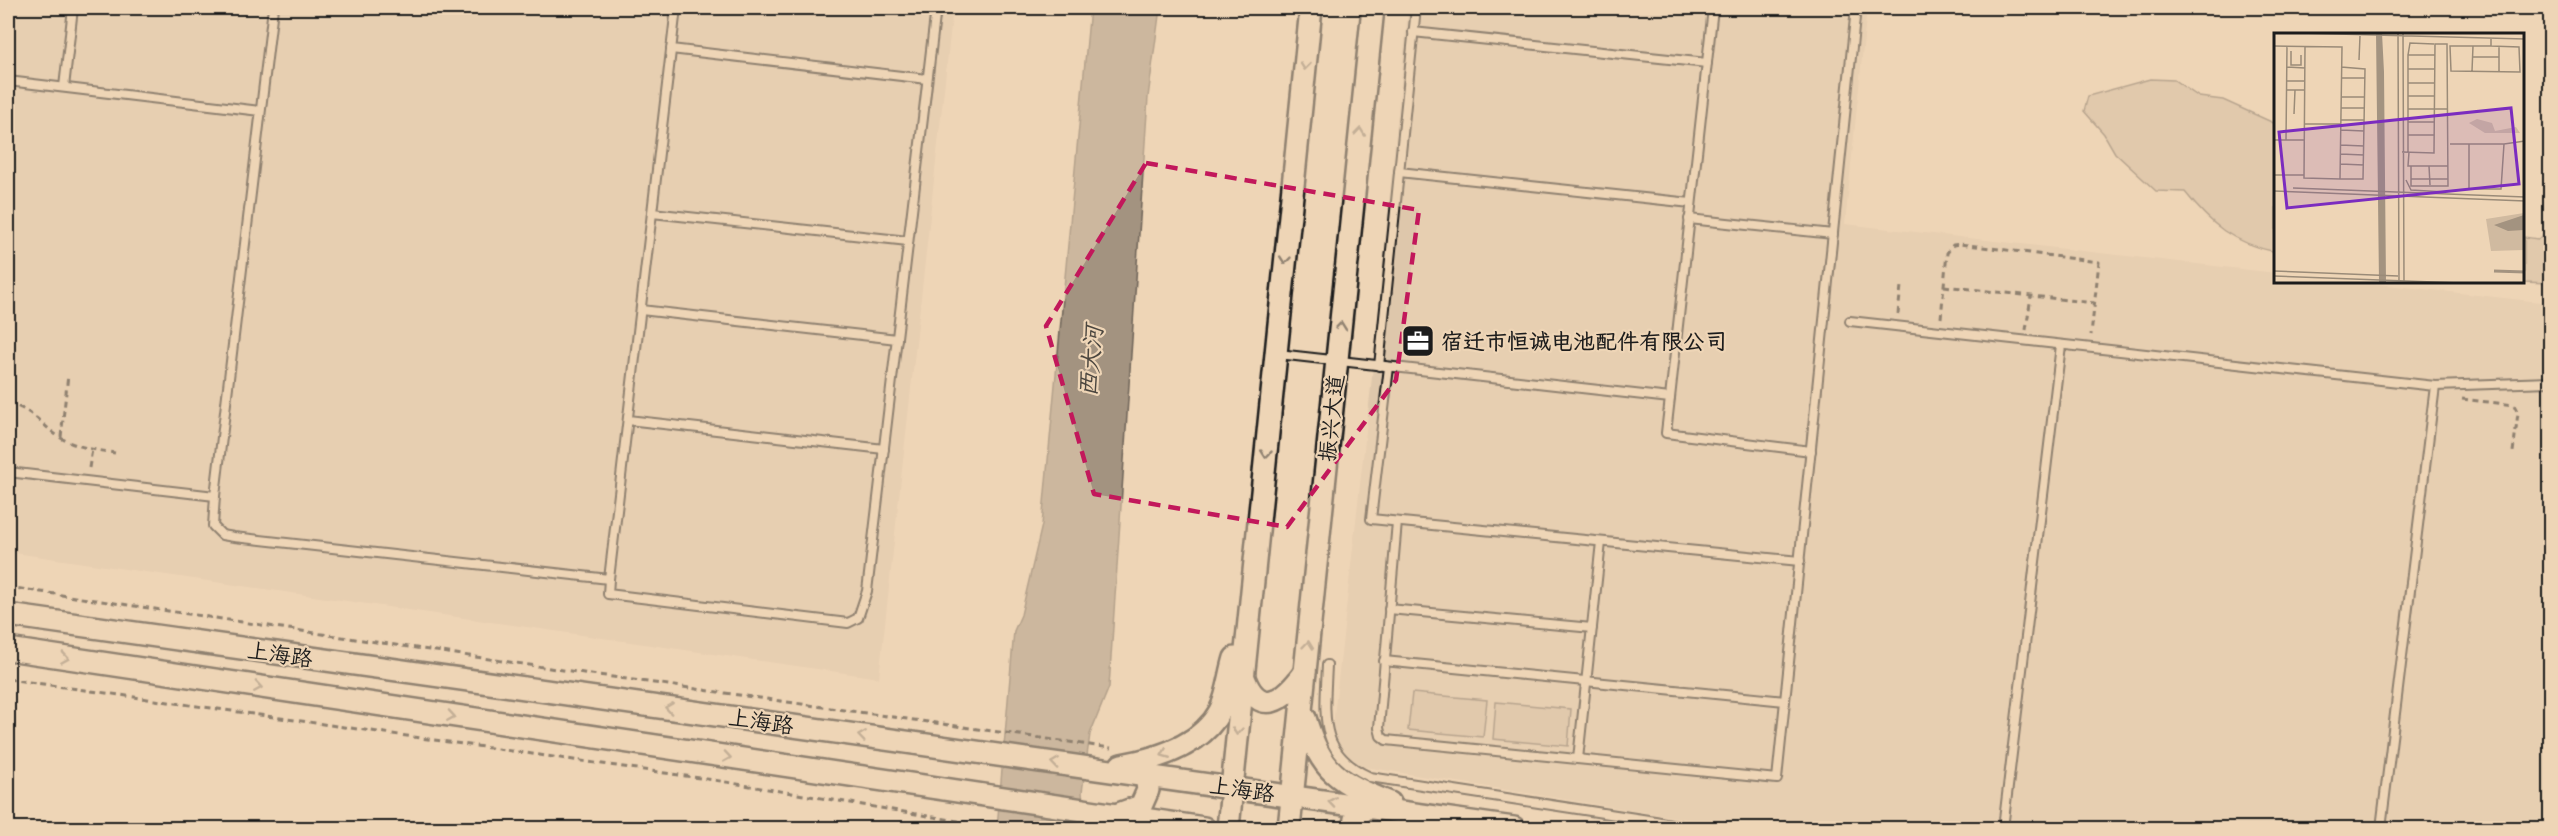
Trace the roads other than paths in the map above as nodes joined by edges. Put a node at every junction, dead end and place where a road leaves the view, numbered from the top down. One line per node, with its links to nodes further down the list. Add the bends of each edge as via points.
1 (73, 8): 15 (lane)
2 (273, 8): 16 (lane)
3 (676, 8): 11 (lane)
4 (936, 8): 13 (lane)
5 (1311, 8): 27 (main road, one-way to 27)
6 (1373, 8): 28 (main road, 振兴大道, one-way to 6)
7 (1416, 8): 10 (lane)
8 (1713, 8): 12 (lane)
9 (1856, 8): 21 (lane)
10 (1413, 32): 12 (lane); 17 (lane)
11 (671, 48): 13 (lane); 19 (lane)
12 (1707, 63): 18 (lane)
13 (927, 79): 22 (lane)
14 (8, 81): 15 (lane)
15 (64, 87): 16 (lane)
16 (260, 111): 38 (lane)
17 (1399, 172): 18 (lane); 29 (lane)
18 (1692, 203): 20 (lane)
19 (652, 213): 22 (lane); 23 (lane)
20 (1689, 219): 21 (lane); 33 (lane)
21 (1833, 234): 36 (lane)
22 (908, 241): 25 (lane)
23 (641, 310): 25 (lane); 34 (lane)
24 (1850, 321): 26 (lane)
25 (897, 339): 35 (lane)
26 (2061, 345): 32 (lane); 70 (lane)
27 (1276, 354): 28 (lane); 43 (main road, one-way to 43)
28 (1337, 361): 29 (lane); 50 (main road, 振兴大道, one-way to 28)
29 (1379, 366): 30 (lane)
30 (1389, 367): 33 (lane); 39 (lane, via 1371,519)
31 (2550, 382): 32 (lane)
32 (2435, 386): 71 (lane)
33 (1670, 398): 36 (lane, via 1666,433)
34 (628, 420): 35 (lane); 42 (lane)
35 (884, 449): 42 (lane, via 867,591 858,618 848,623 608,594)
36 (1811, 451): 41 (lane)
37 (8, 472): 38 (lane)
38 (215, 496): 42 (lane, via 213,526 222,535)
39 (1397, 522): 40 (lane); 44 (lane)
40 (1600, 542): 41 (lane); 46 (lane)
41 (1800, 561): 53 (lane)
42 (609, 579)
43 (1250, 602): 51 (main road); 56 (main road, one-way to 56, via 1220,711 1206,729 1163,755)
44 (1389, 609): 46 (lane); 48 (lane)
45 (8, 615): 56 (main road, 上海路, one-way to 45)
46 (1592, 628): 52 (lane)
47 (8, 649): 61 (main road, 上海路, one-way to 61)
48 (1384, 661): 52 (lane); 55 (lane, via 1378,728 1386,740)
49 (1326, 665): 69 (lane, via 1329,737 1336,753 1365,774)
50 (1305, 670): 51 (main road, via 1291,691 1270,702 1249,692); 54 (main road, 振兴大道)
51 (1243, 675): 58 (main road, one-way to 58)
52 (1586, 682): 53 (lane); 55 (lane)
53 (1785, 701): 55 (lane, via 1777,779)
54 (1302, 708): 59 (main road, 振兴大道); 62 (main road, via 1313,745 1328,768 1352,788)
55 (1578, 759)
56 (1098, 769): 57 (main road, 上海路)
57 (1146, 775): 58 (main road, 上海路); 61 (main road, via 1148,790 1141,806)
58 (1232, 787): 59 (main road, 上海路); 65 (main road)
59 (1293, 796): 60 (main road, 上海路, one-way to 59); 66 (main road, 振兴大道)
60 (1365, 807): 62 (main road, 上海路); 67 (main road)
61 (1115, 815): 63 (main road); 64 (main road, 上海路)
62 (1421, 815): 68 (main road, 上海路)
63 (1145, 828)
64 (1204, 828)
65 (1228, 828)
66 (1289, 828)
67 (1353, 828)
68 (1514, 828)
69 (1692, 828)
70 (2005, 828)
71 (2380, 828)

